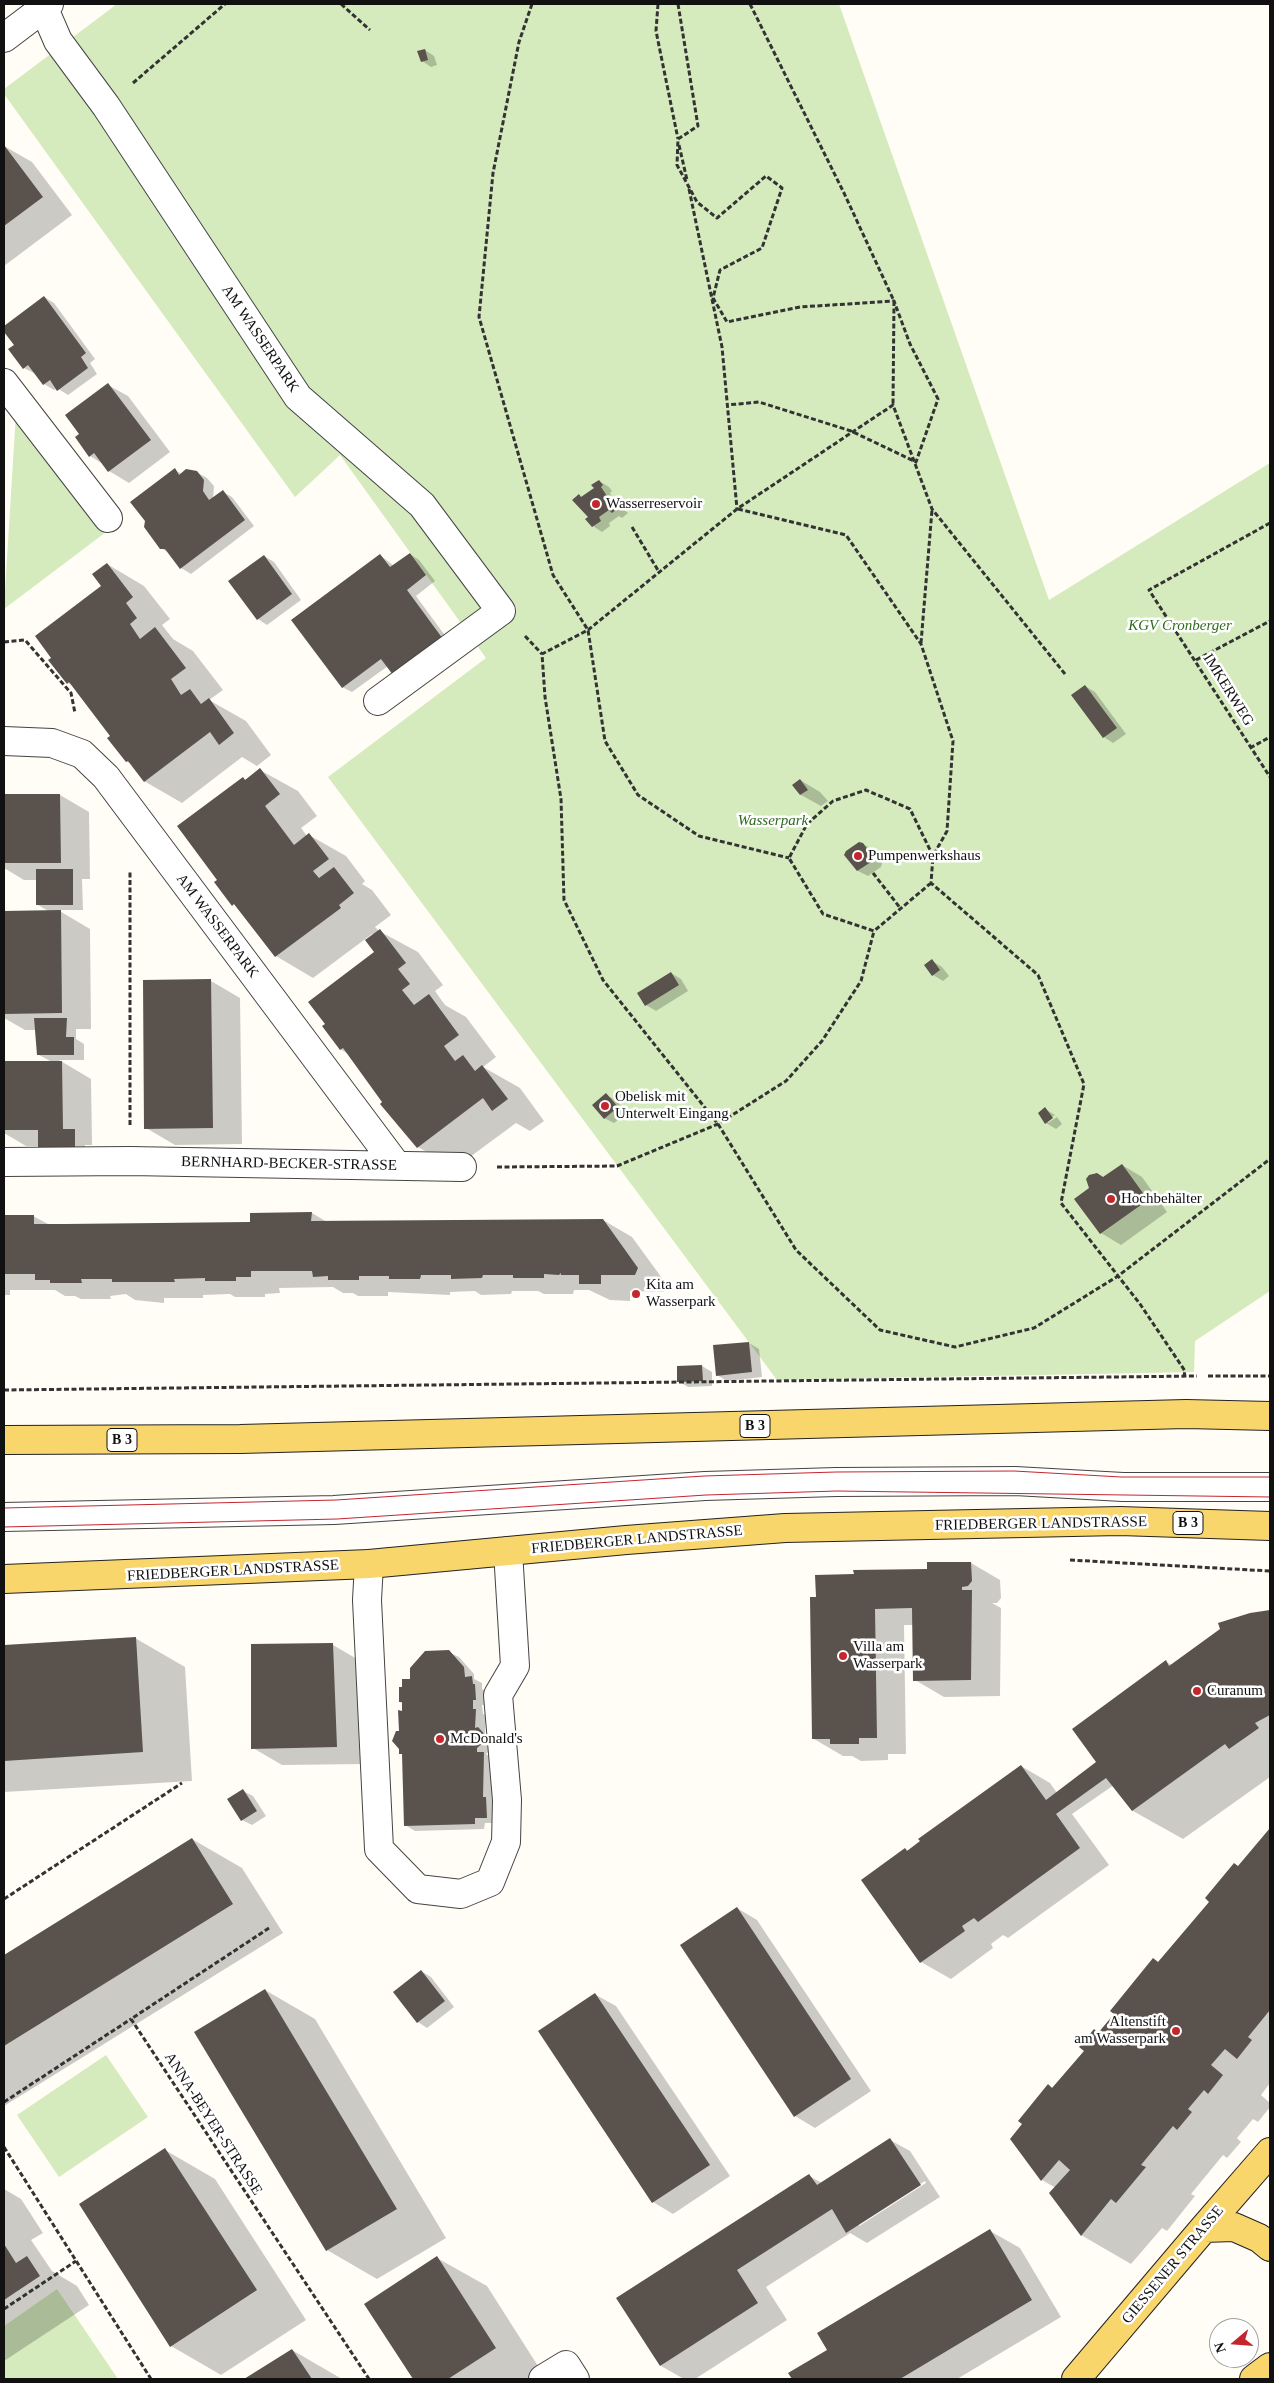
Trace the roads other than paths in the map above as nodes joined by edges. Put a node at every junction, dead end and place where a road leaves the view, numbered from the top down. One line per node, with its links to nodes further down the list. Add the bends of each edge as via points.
1 (45, 5): 2 (street); 5 (street, AM WASSERPARK, via 58,40 106,106 298,397 422,506 501,611)
2 (4, 38)
3 (4, 382): 4 (street)
4 (108, 518)
5 (378, 701)
6 (4, 741): 8 (street, AM WASSERPARK, via 52,743 82,754 106,777)
7 (4, 1162): 8 (street, BERNHARD-BECKER-STRASSE)
8 (397, 1166): 9 (street, BERNHARD-BECKER-STRASSE)
9 (462, 1166)
10 (1270, 1416): 11 (main road, B 3, via 1186,1414 240,1439)
11 (4, 1440)
12 (1270, 1487): 13 (street, via 1123,1487 1015,1481 836,1482 705,1486 334,1510)
13 (4, 1517)
14 (1270, 1526): 15 (main road, FRIEDBERGER LANDSTRASSE / B 3, via 1120,1521 785,1528)
15 (508, 1551): 16 (main road, FRIEDBERGER LANDSTRASSE / B 3); 16 (street, via 515,1666 498,1695 507,1800 506,1842 490,1882 462,1894 418,1889 379,1849 367,1600)
16 (369, 1564): 17 (main road, FRIEDBERGER LANDSTRASSE / B 3)
17 (4, 1579)
18 (1270, 2152): 19 (main road, GIESSENER STRASSE)
19 (1204, 2228): 20 (main road, via 1234,2227 1259,2238); 24 (main road, GIESSENER STRASSE)
20 (1270, 2247)
21 (1270, 2367): 25 (main road)
22 (543, 2379): 23 (street, via 566,2365)
23 (575, 2379)
24 (1076, 2379)
25 (1254, 2379)

